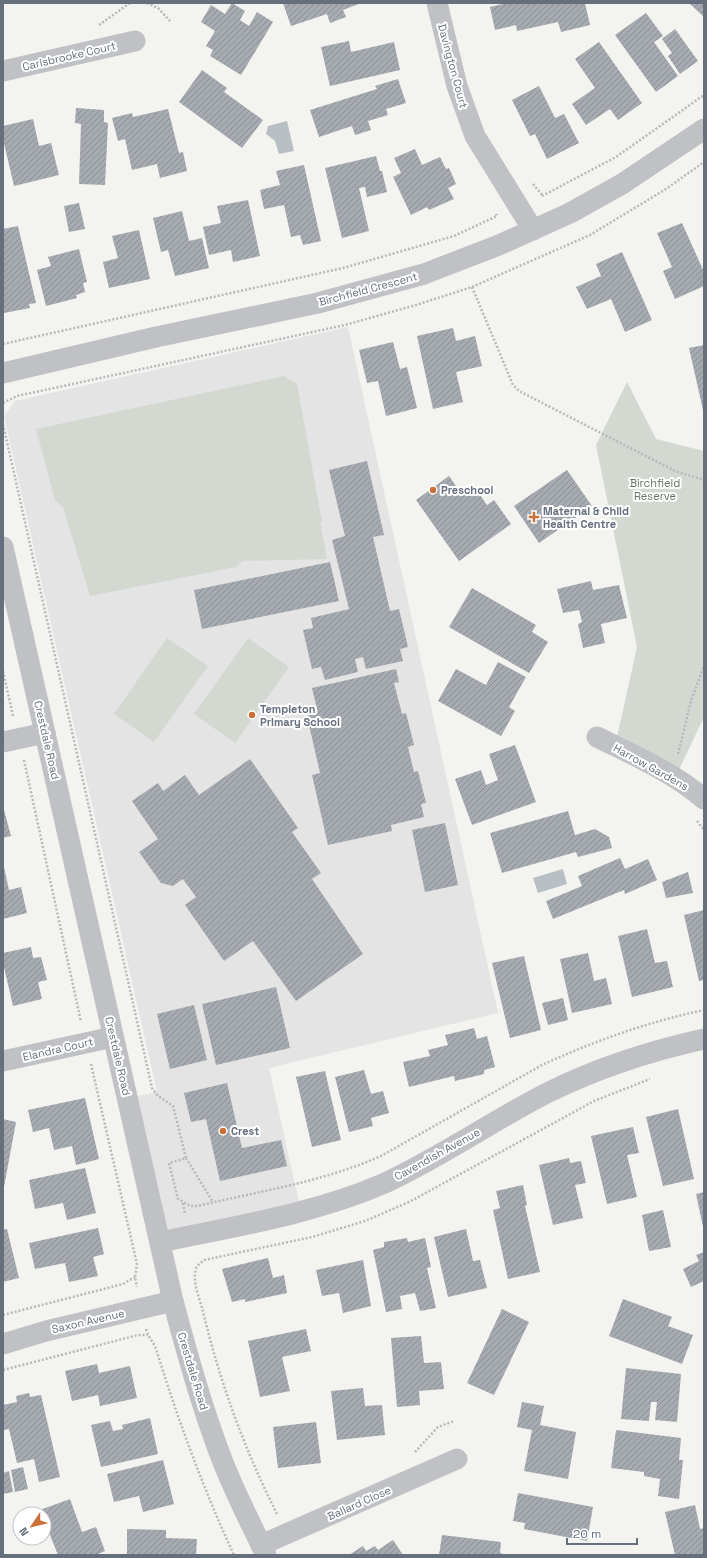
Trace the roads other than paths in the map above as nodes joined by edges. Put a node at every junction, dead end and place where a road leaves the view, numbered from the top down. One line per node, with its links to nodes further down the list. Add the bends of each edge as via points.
1 (437, 3): 5 (street, Davington Court, via 456,86 473,131)
2 (135, 41): 3 (street, Carisbrooke Court)
3 (3, 71)
4 (704, 129): 5 (street, Birchfield Crescent, via 602,196)
5 (533, 230): 6 (street, Birchfield Crescent, via 446,266 389,285)
6 (3, 373)
7 (3, 547): 8 (street, Crestdale Road)
8 (45, 733): 10 (street); 12 (street, Crestdale Road)
9 (597, 737): 11 (street, Harrow Gardens, via 676,778)
10 (3, 742)
11 (704, 799)
12 (113, 1037): 14 (street, Elandra Court); 15 (street, Crestdale Road)
13 (704, 1039): 15 (street, Cavendish Avenue, via 646,1054 547,1093 406,1172 357,1194 295,1213)
14 (3, 1061)
15 (160, 1242): 16 (street, Crestdale Road)
16 (173, 1301): 17 (street, Saxon Avenue, via 46,1331); 19 (street, Crestdale Road, via 213,1436 240,1502)
17 (3, 1344)
18 (457, 1459): 19 (street, Ballard Close)
19 (264, 1550)

